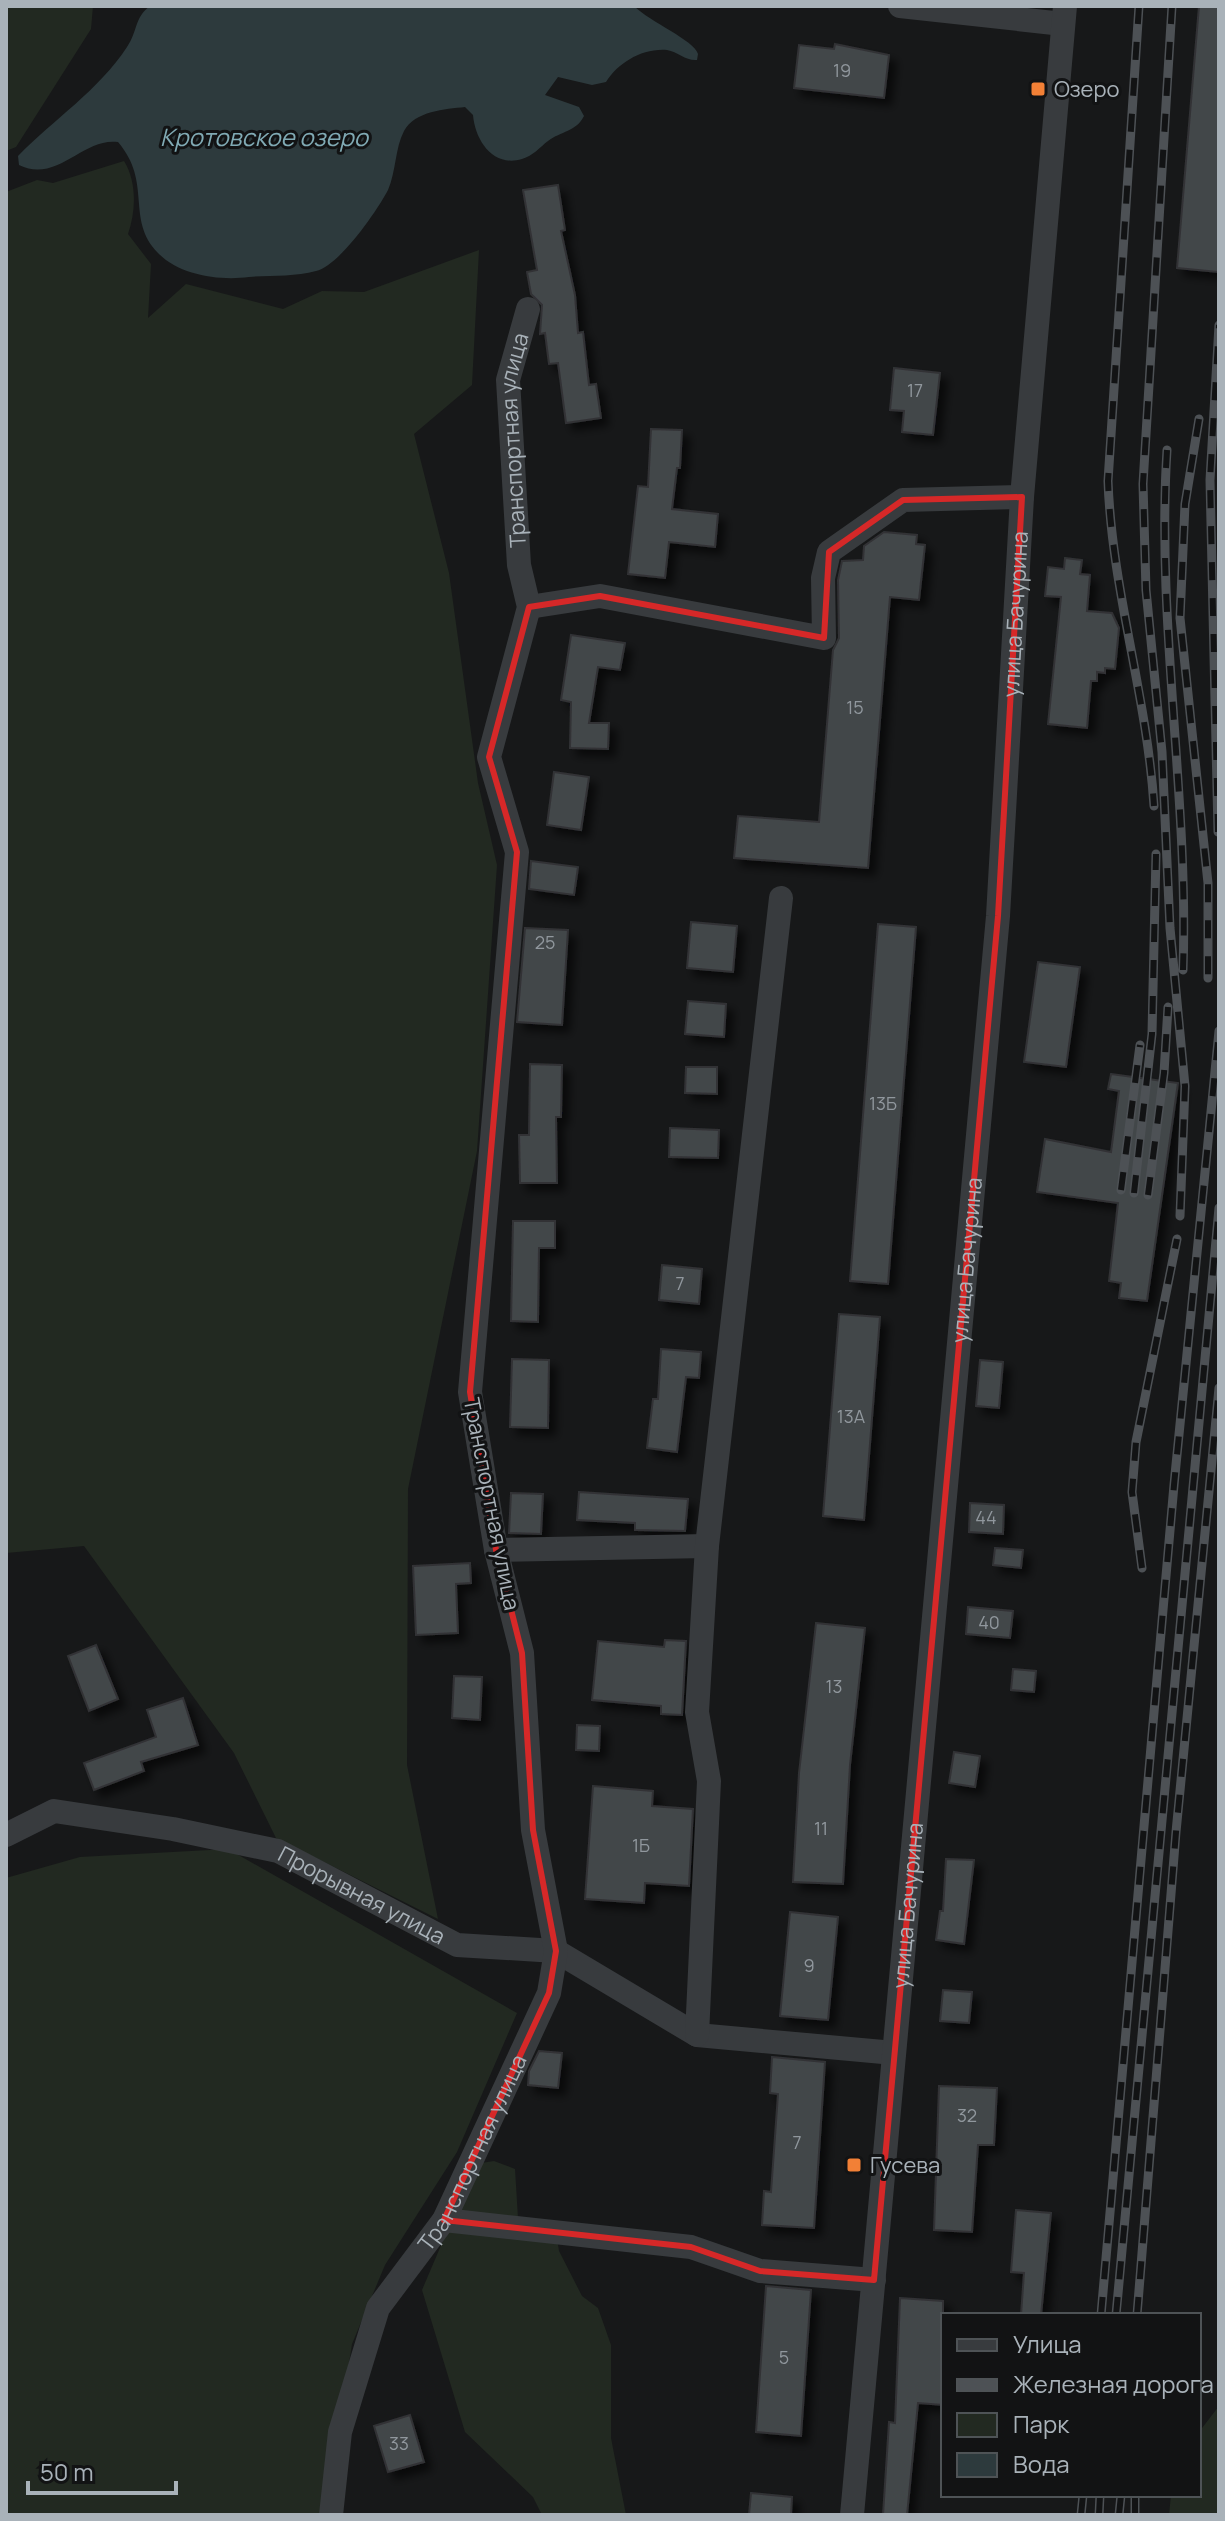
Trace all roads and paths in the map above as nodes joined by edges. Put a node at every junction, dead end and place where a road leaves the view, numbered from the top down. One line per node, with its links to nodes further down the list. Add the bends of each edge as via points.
1 (900, 6): 2 (street)
2 (1064, 15): 4 (street, улица Бачурина)
3 (528, 309): 5 (street, Транспортная улица, via 508,380 519,565)
4 (1022, 497): 5 (street, via 903,500 829,552 823,578 824,638 600,596); 12 (street, улица Бачурина, via 998,916)
5 (529, 607): 8 (street, Транспортная улица, via 489,757 517,852 470,1392)
6 (781, 898): 7 (street)
7 (707, 1546): 8 (street); 11 (street, via 697,1712 709,1781)
8 (496, 1550): 10 (street, Транспортная улица, via 522,1653 533,1830)
9 (6, 1835): 10 (street, Прорывная улица, via 54,1811 218,1838 278,1851 457,1945)
10 (556, 1951): 11 (street, Прорывная улица); 13 (street, Транспортная улица, via 549,1993)
11 (697, 2035): 12 (street, Прорывная улица)
12 (894, 2053): 14 (street, улица Бачурина)
13 (444, 2220): 14 (street, via 691,2247 760,2271); 15 (street, Транспортная улица, via 378,2308 340,2432)
14 (874, 2280): 16 (street, улица Бачурина)
15 (331, 2515)
16 (852, 2515)

